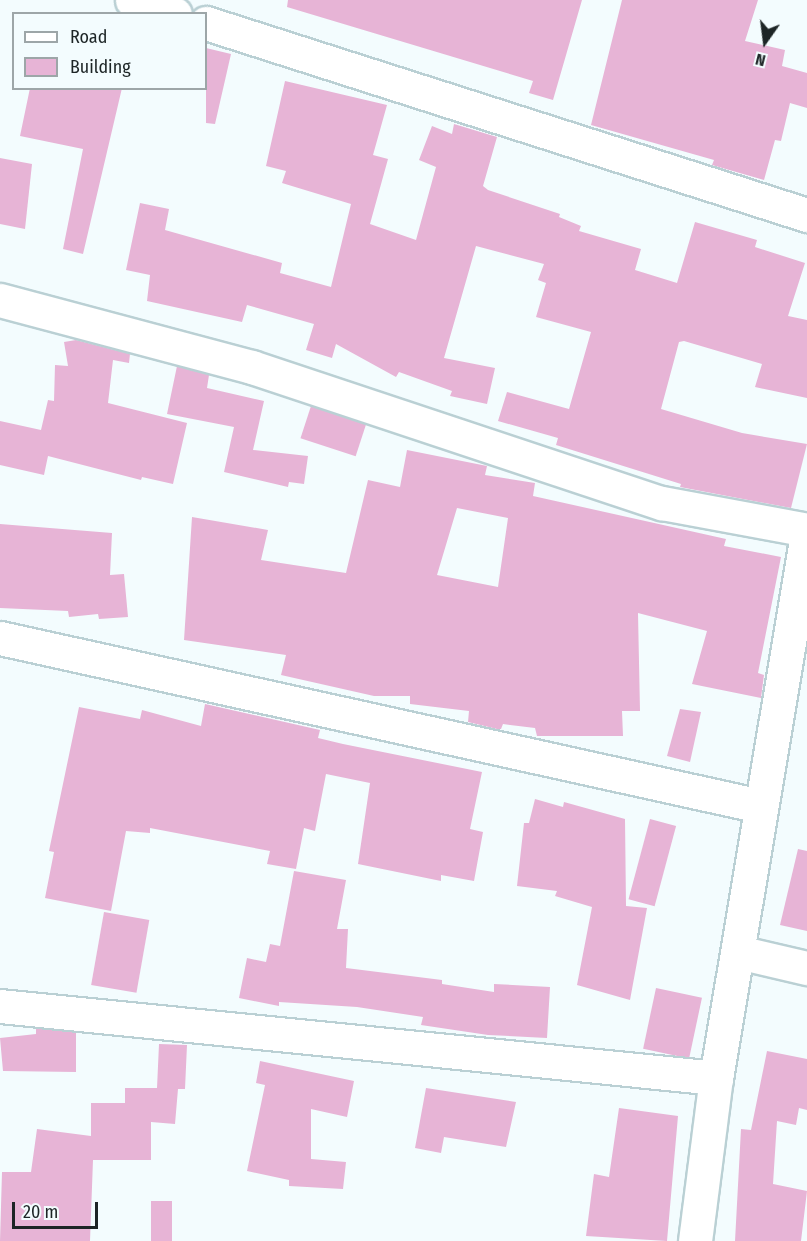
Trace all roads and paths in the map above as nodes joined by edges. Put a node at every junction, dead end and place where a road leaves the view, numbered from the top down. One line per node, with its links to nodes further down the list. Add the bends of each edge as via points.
1 (132, 0): 2 (street)
2 (169, 12)
3 (207, 23): 4 (street)
4 (807, 215)
5 (0, 300): 6 (street, via 252,367 662,503)
6 (807, 532): 7 (street)
7 (801, 600): 9 (street)
8 (0, 638): 9 (street)
9 (760, 806): 10 (street)
10 (738, 952): 11 (street); 13 (street)
11 (807, 968)
12 (0, 1006): 13 (street)
13 (716, 1078): 14 (street)
14 (695, 1241)

